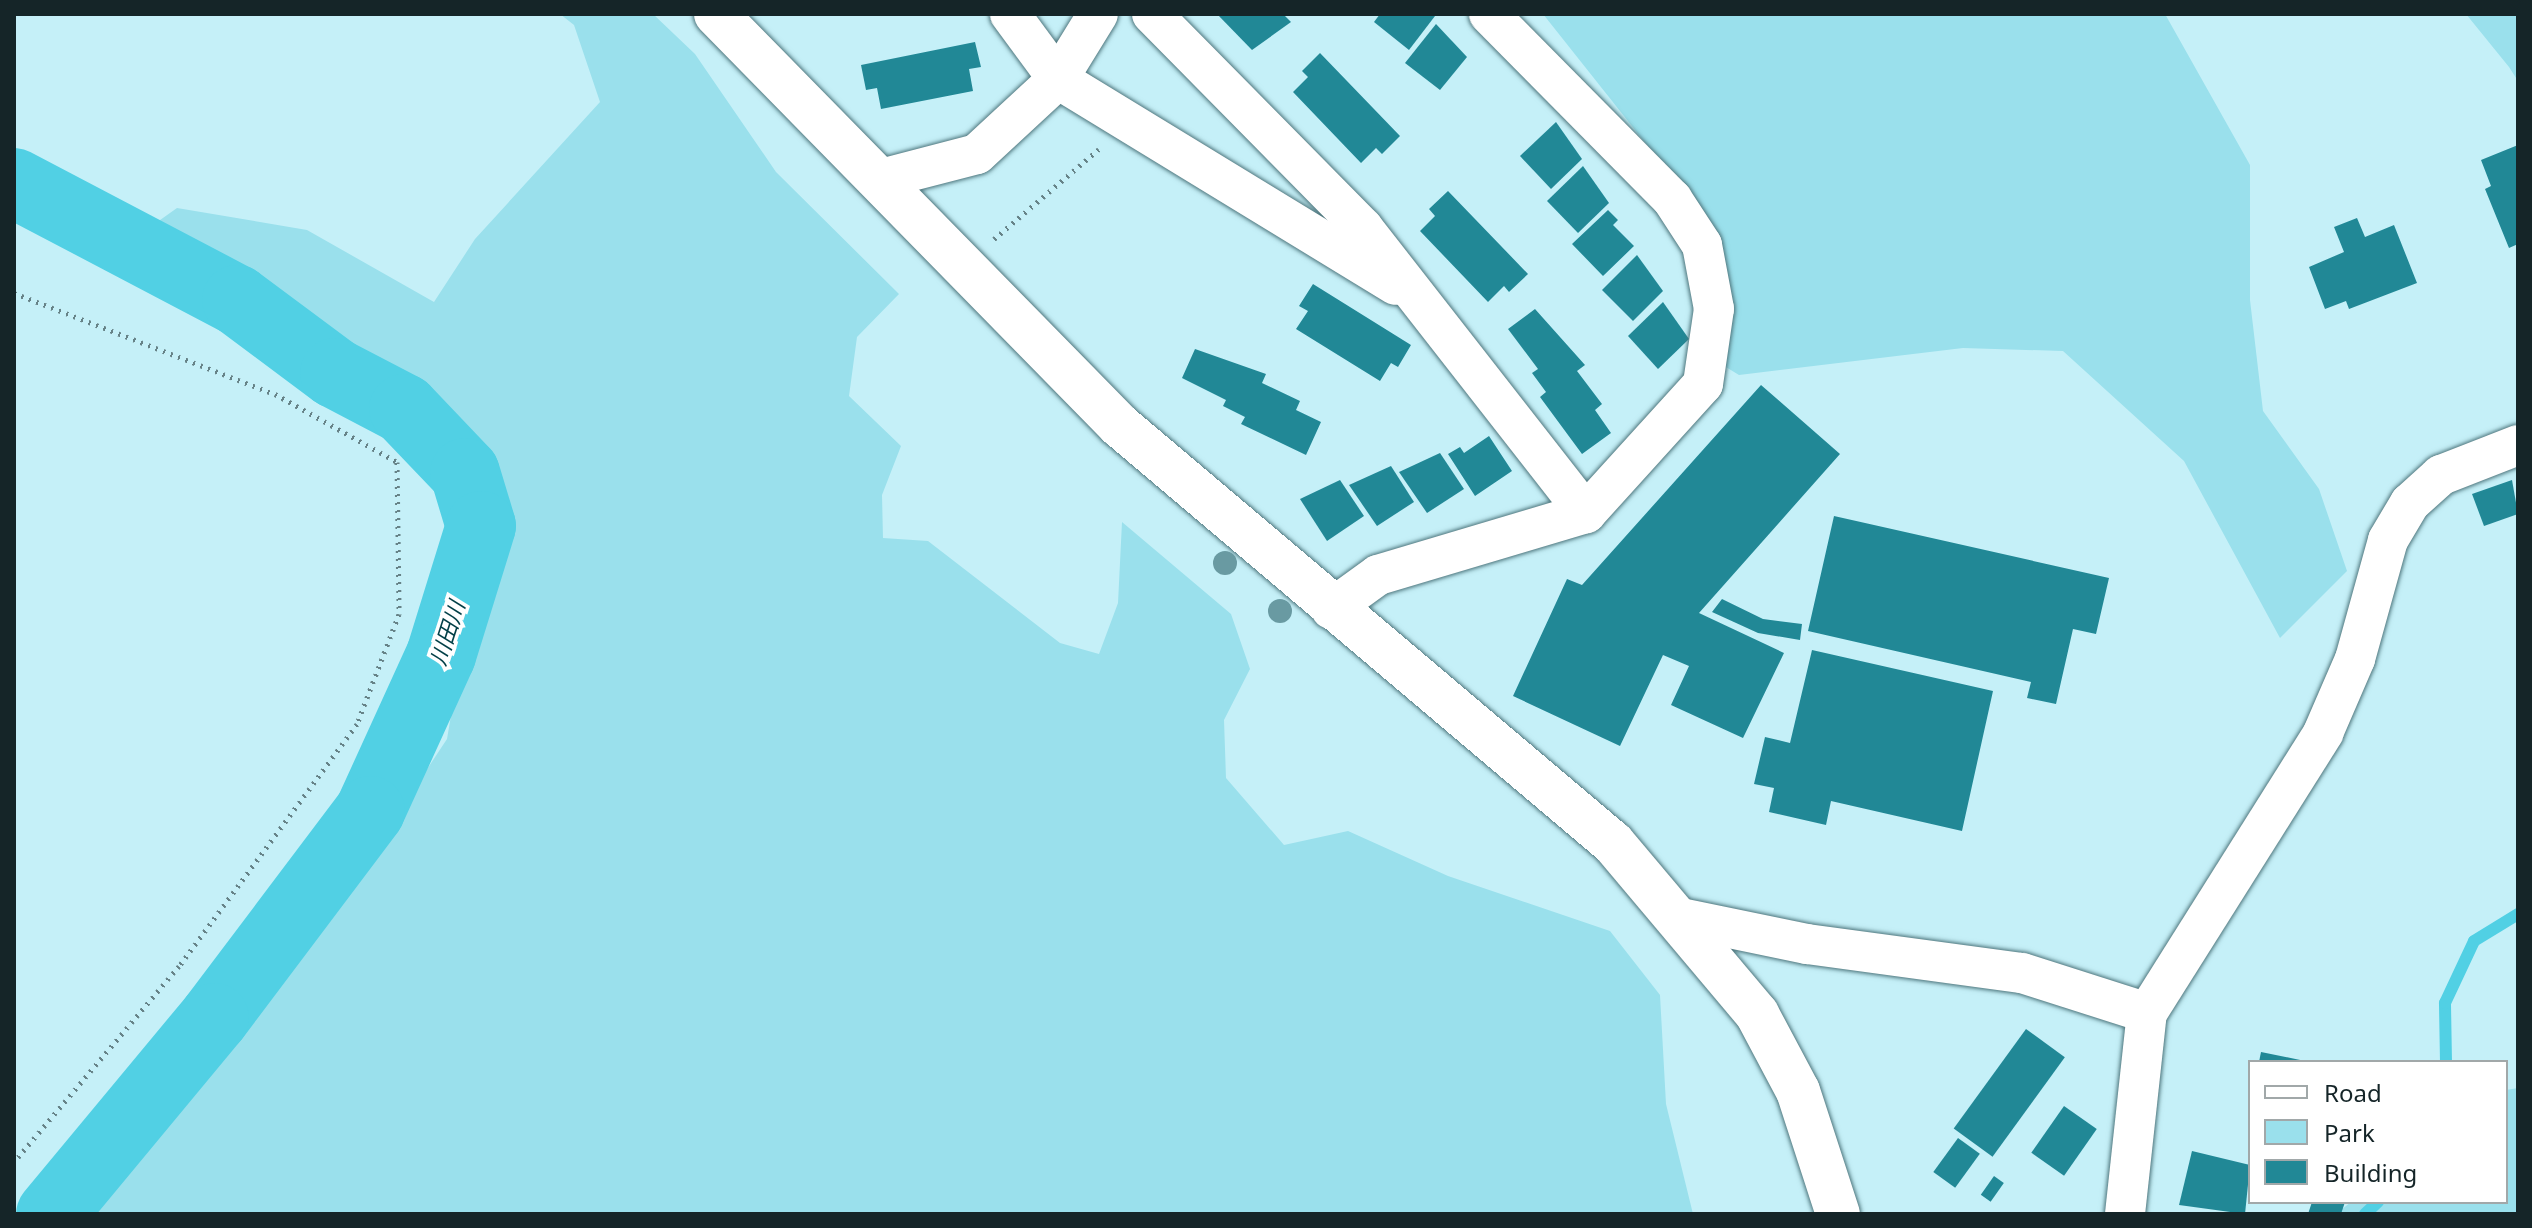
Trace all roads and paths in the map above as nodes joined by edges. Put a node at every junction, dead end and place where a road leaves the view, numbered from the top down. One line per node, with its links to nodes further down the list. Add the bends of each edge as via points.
1 (716, 14): 8 (street)
2 (1010, 14): 6 (street)
3 (1098, 14): 6 (street)
4 (1152, 14): 11 (street, via 1363,228)
5 (1489, 14): 13 (street, via 1672,199 1702,245 1708,275 1713,343 1703,384)
6 (1058, 79): 7 (street); 8 (street, via 977,154)
7 (1130, 122): 9 (path); 11 (street)
8 (877, 180): 9 (street)
9 (964, 265): 14 (street, via 1119,425)
10 (14, 293): 17 (path, via 275,394 397,462 399,614 357,724 179,966)
11 (1414, 297): 13 (street)
12 (2518, 445): 16 (street, via 2441,475 2410,503 2388,540 2355,659 2323,733)
13 (1586, 513): 14 (street, via 1378,575)
14 (1331, 609): 15 (street, via 1535,774 1613,843)
15 (1681, 918): 16 (street, via 1807,944 2022,973); 18 (street, via 1757,1014 1798,1091)
16 (2147, 1013): 19 (street)
17 (14, 1162)
18 (1838, 1214)
19 (2125, 1214)

